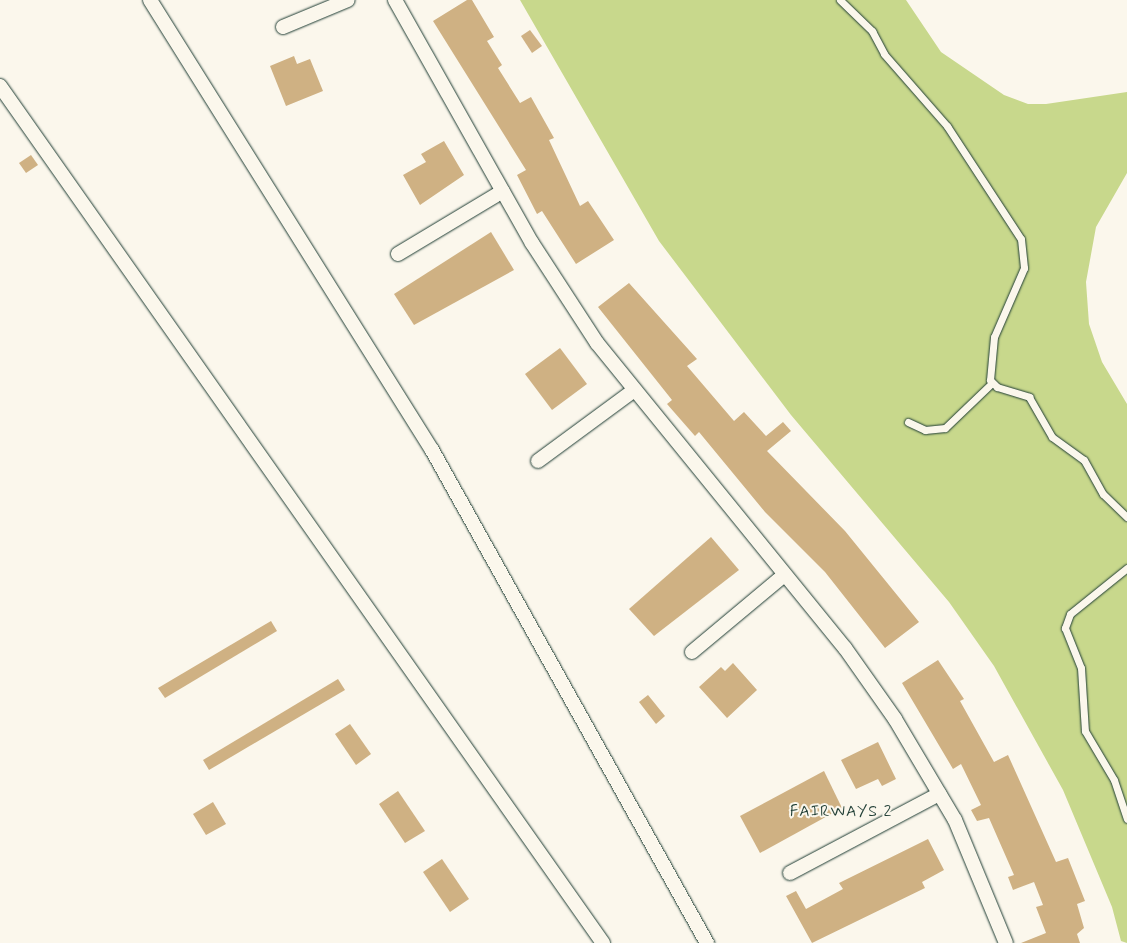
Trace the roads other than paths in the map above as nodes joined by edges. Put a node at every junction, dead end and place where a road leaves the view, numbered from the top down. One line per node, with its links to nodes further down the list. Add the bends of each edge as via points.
1 (150, 0): 21 (street, via 432,450)
2 (348, 0): 5 (street)
3 (395, 0): 7 (street)
4 (840, 0): 9 (lane, via 872,31 889,61 947,126 1021,238 1024,268 991,345 988,373)
5 (283, 26)
6 (0, 86): 20 (street)
7 (503, 191): 8 (street); 10 (street, via 565,295)
8 (398, 254)
9 (992, 383): 11 (lane, via 942,429 919,428); 13 (lane, via 1029,396 1052,437 1084,460 1103,494)
10 (633, 391): 12 (street); 15 (street)
11 (908, 422)
12 (538, 461)
13 (1127, 517)
14 (1127, 568): 18 (lane, via 1070,614 1065,628 1081,668 1085,731 1114,780)
15 (784, 574): 16 (street); 17 (street, via 869,681)
16 (692, 652)
17 (939, 794): 19 (street); 22 (street, via 984,884)
18 (1127, 819)
19 (790, 873)
20 (603, 943)
21 (707, 943)
22 (1006, 943)

